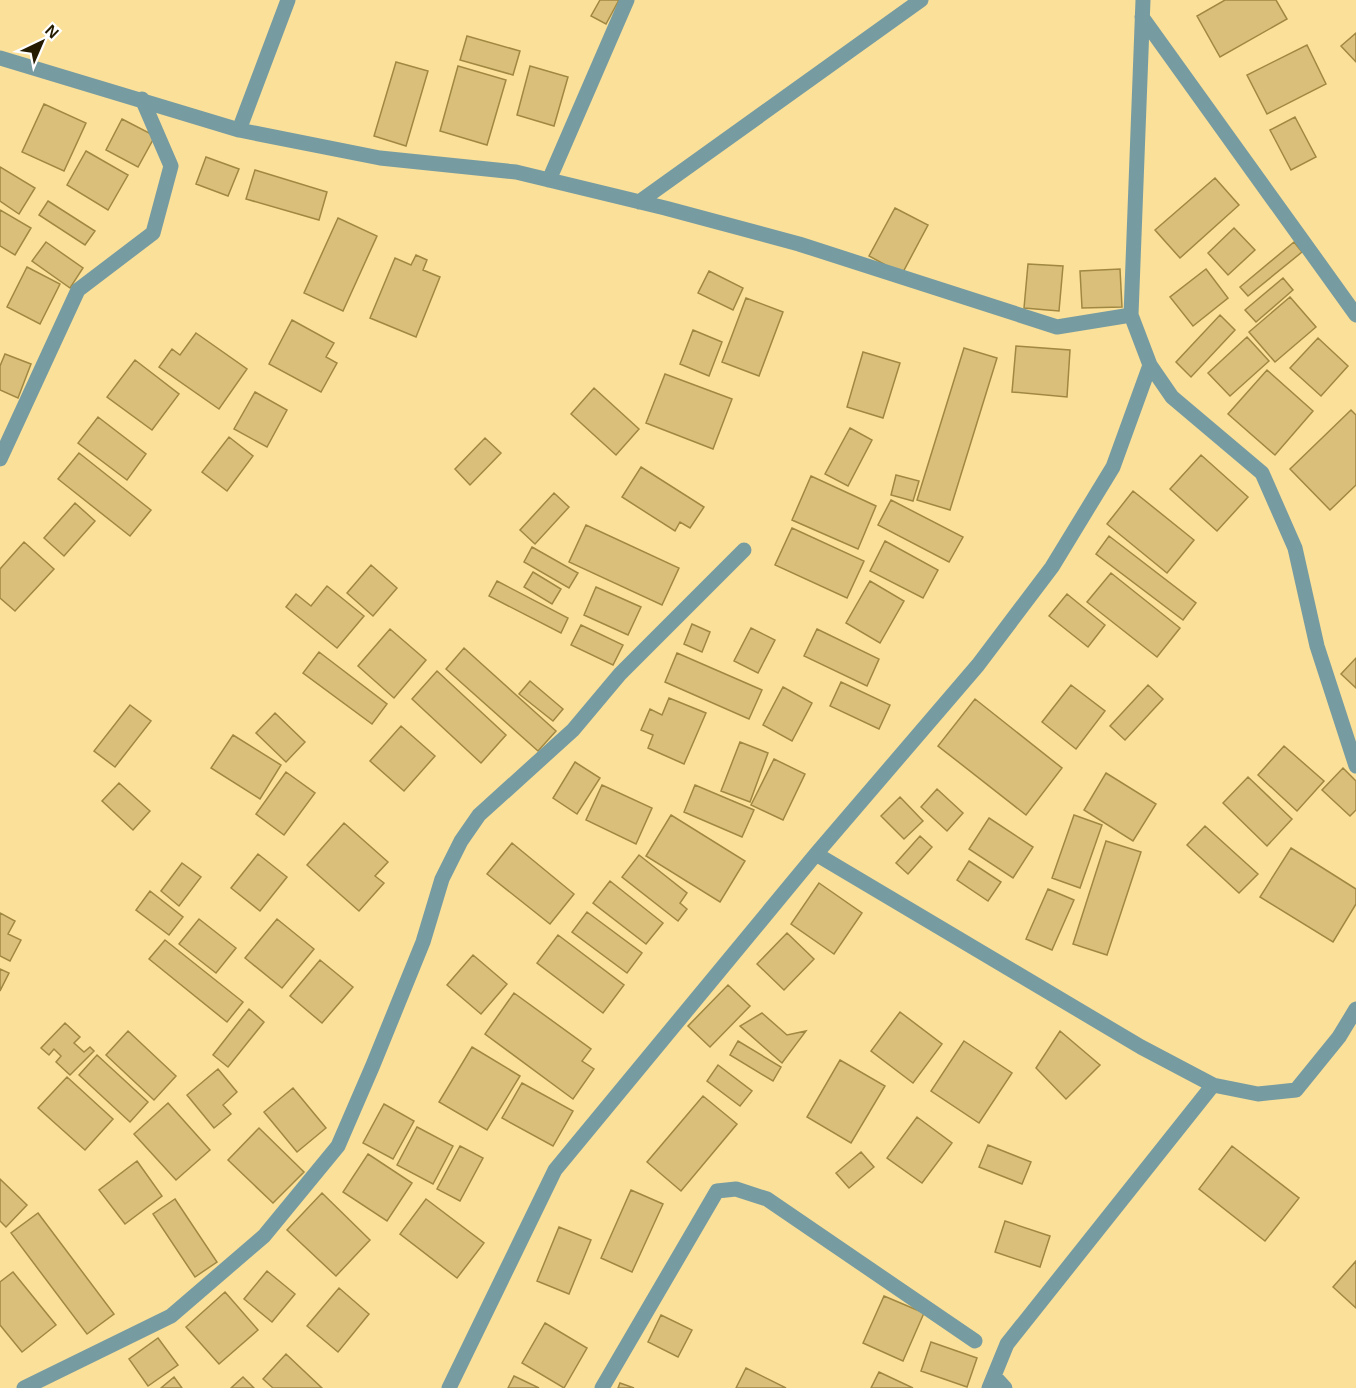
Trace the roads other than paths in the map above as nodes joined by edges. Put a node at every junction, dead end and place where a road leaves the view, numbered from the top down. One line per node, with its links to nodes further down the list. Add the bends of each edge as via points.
1 (288, 0): 8 (street)
2 (627, 0): 9 (street)
3 (921, 0): 10 (street)
4 (1143, 0): 5 (street)
5 (1142, 17): 11 (street); 12 (street)
6 (0, 58): 7 (street)
7 (142, 99): 8 (street); 14 (street, via 171,166 153,233 78,290)
8 (239, 130): 9 (street, via 380,158 516,172)
9 (549, 180): 10 (street)
10 (639, 201): 11 (street, via 800,244 1057,327)
11 (1131, 315): 13 (street)
12 (1356, 315)
13 (1150, 364): 16 (street, via 1172,398 1262,473 1295,548 1317,646); 17 (street, via 1113,467 1052,567 978,665)
14 (0, 459)
15 (744, 550): 22 (street, via 620,674 573,730 479,815 442,879 423,942 338,1146 264,1236 171,1316)
16 (1356, 766)
17 (816, 854): 19 (street, via 1141,1047); 23 (street, via 555,1170)
18 (1356, 1009): 19 (street, via 1340,1037 1296,1090 1258,1094)
19 (1213, 1085): 21 (street, via 1007,1344)
20 (975, 1341): 24 (street, via 766,1199 736,1189 717,1191)
21 (996, 1384)
22 (24, 1388)
23 (448, 1388)
24 (602, 1388)

